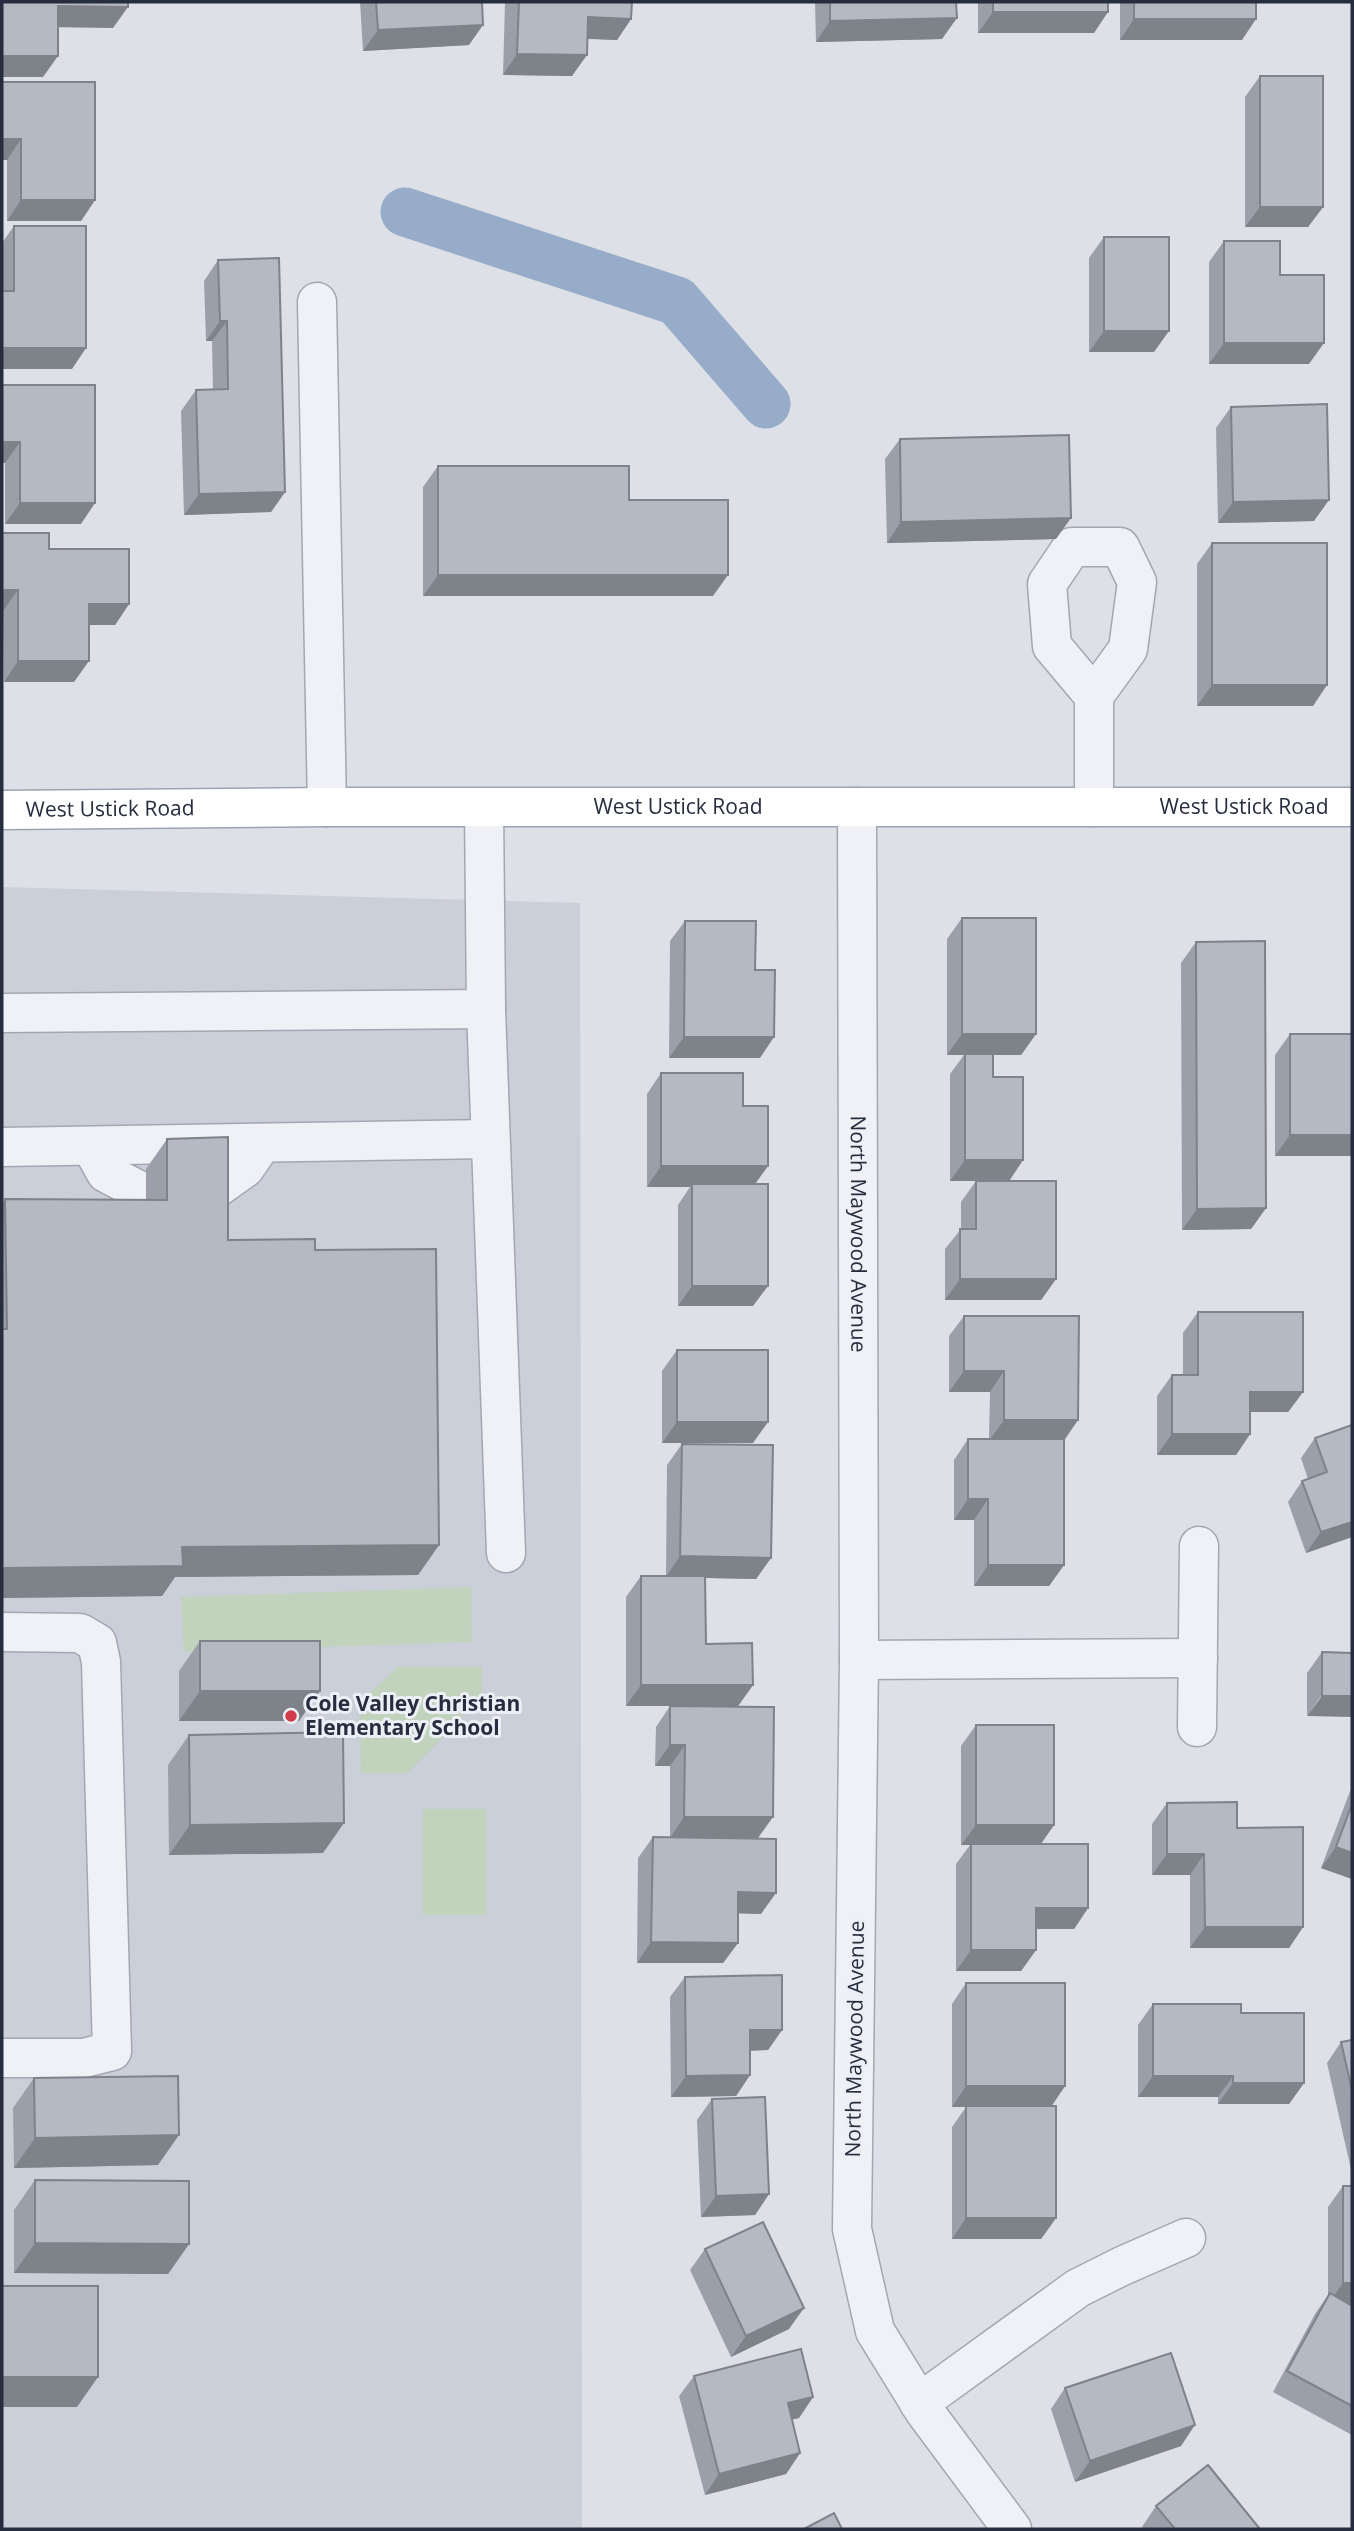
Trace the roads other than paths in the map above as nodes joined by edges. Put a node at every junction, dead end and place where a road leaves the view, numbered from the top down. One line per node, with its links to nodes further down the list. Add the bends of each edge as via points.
1 (317, 302): 3 (street)
2 (1094, 696): 5 (street)
3 (327, 807): 7 (main road, West Ustick Road); 8 (main road, West Ustick Road)
4 (857, 807): 5 (main road, West Ustick Road); 7 (main road, West Ustick Road); 21 (street, North Maywood Avenue)
5 (1094, 807): 6 (main road, West Ustick Road)
6 (1352, 807)
7 (484, 808): 9 (street)
8 (2, 810)
9 (485, 1009): 10 (street); 11 (street)
10 (2, 1013)
11 (489, 1139): 12 (street); 18 (street)
12 (262, 1143): 13 (street); 16 (street, via 245,1168)
13 (91, 1146): 14 (street); 15 (street, via 106,1173)
14 (2, 1147)
15 (146, 1194)
16 (207, 1195)
17 (1199, 1546): 20 (street)
18 (506, 1553)
19 (2, 1632): 23 (street, via 80,1633 97,1643 102,1662 112,2051 84,2058)
20 (1198, 1658): 21 (street); 22 (street)
21 (859, 1660): 25 (street, North Maywood Avenue, via 852,2229 875,2332)
22 (1197, 1727)
23 (2, 2058)
24 (1186, 2238): 25 (street, via 1078,2288)
25 (919, 2403): 26 (street, North Maywood Avenue)
26 (1012, 2529)

